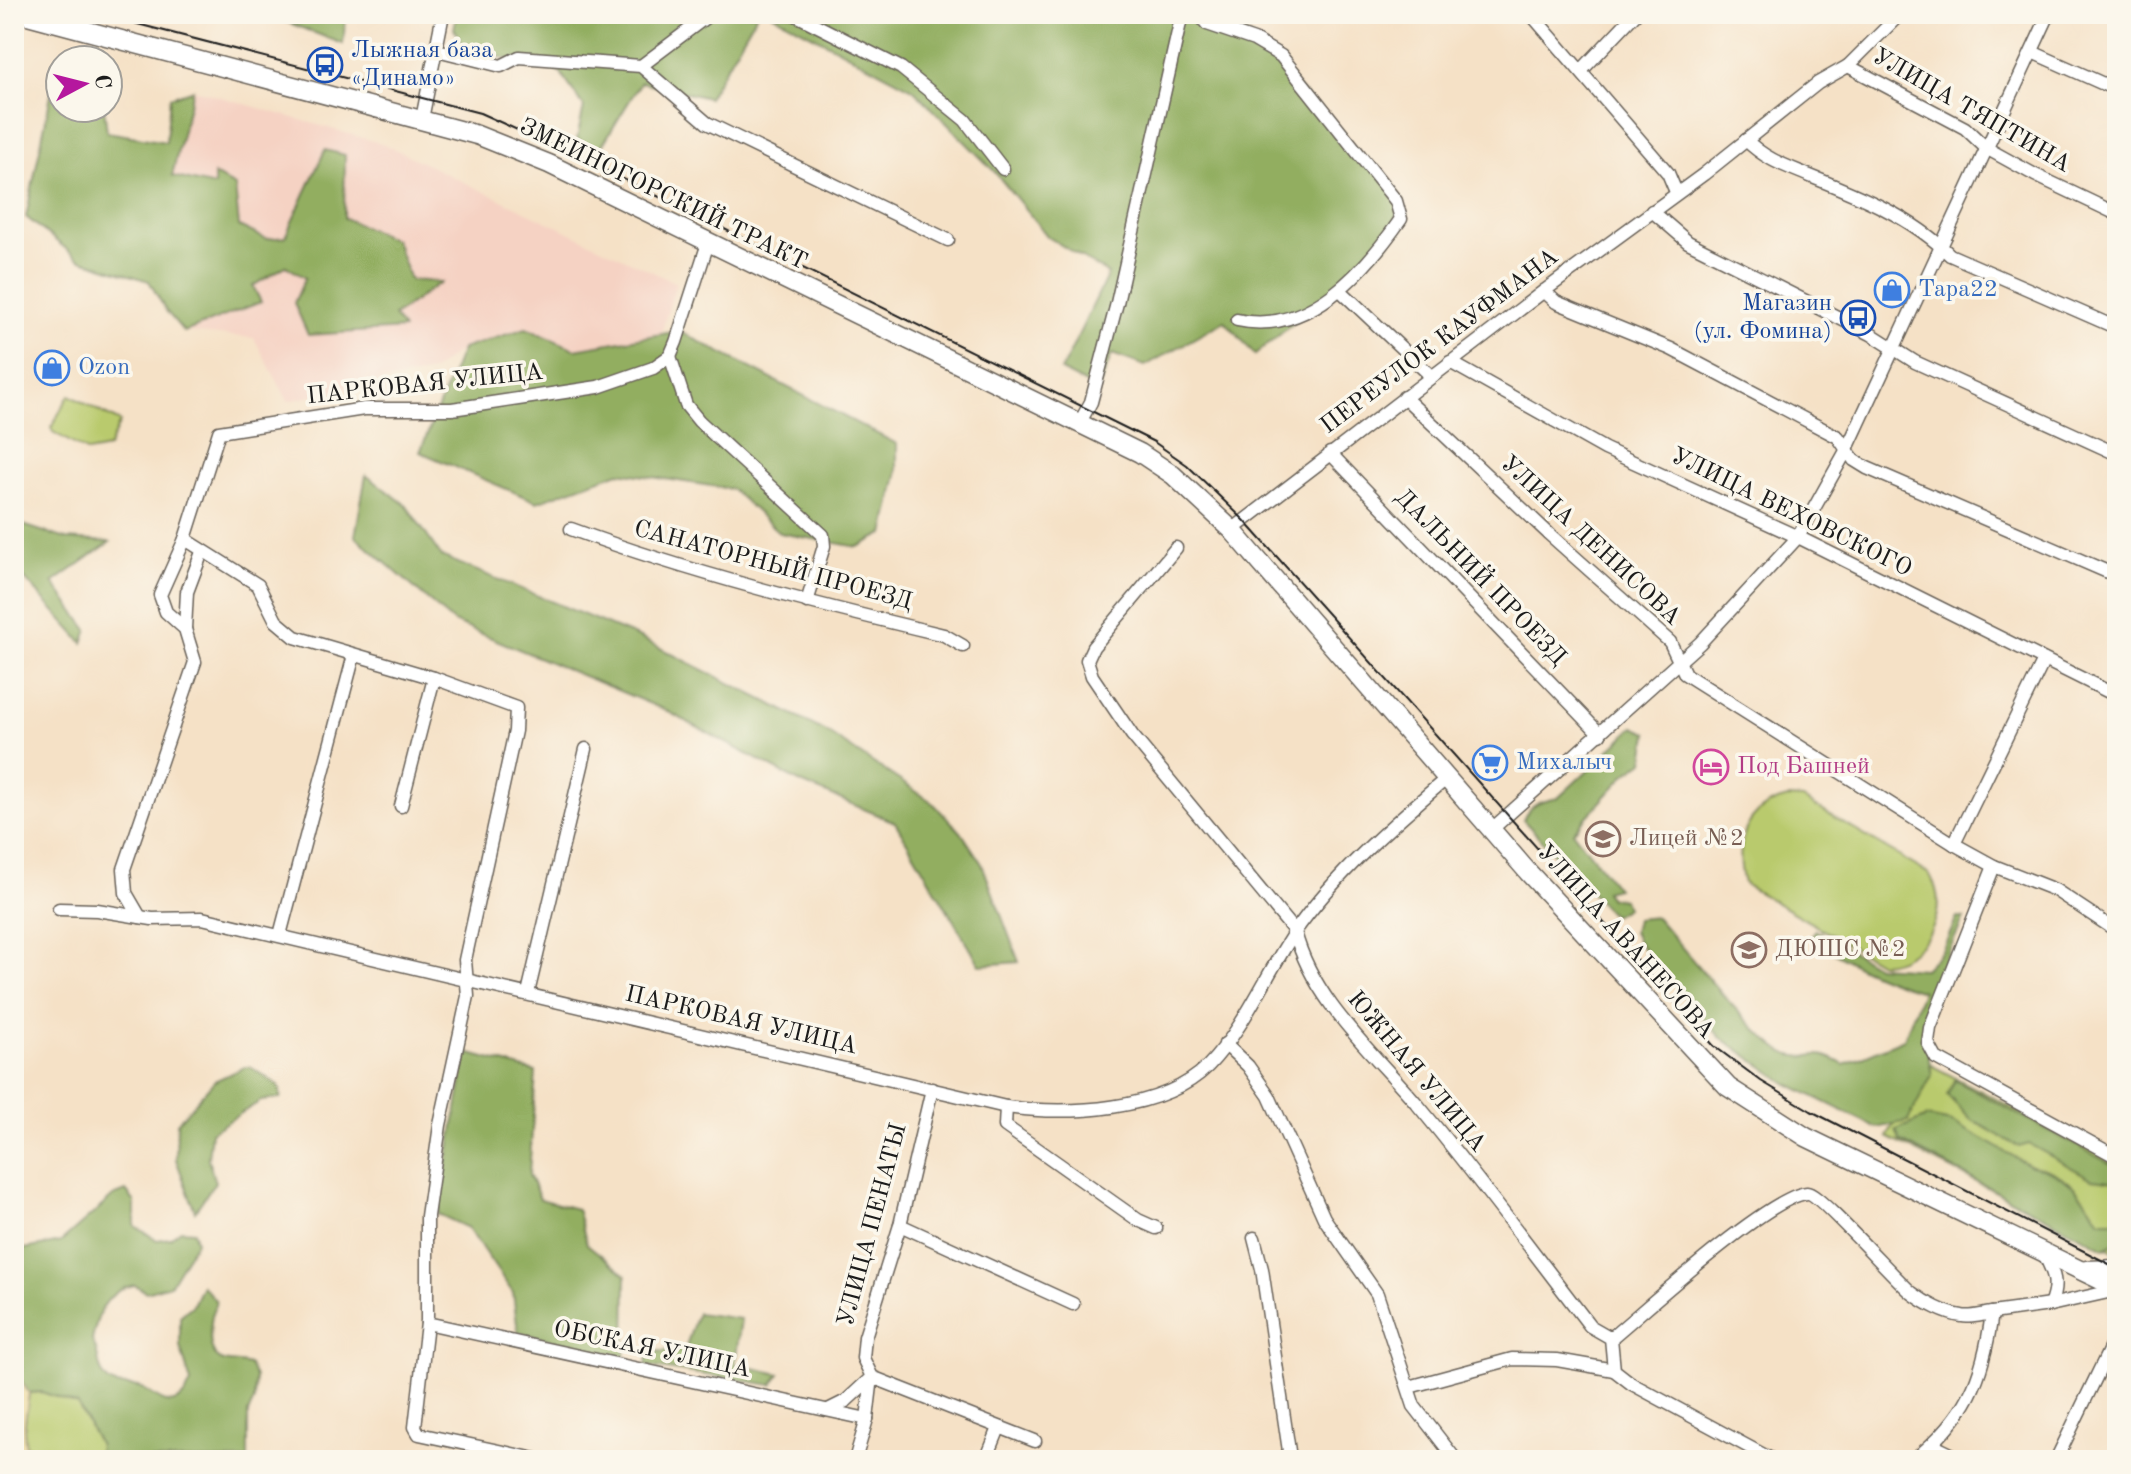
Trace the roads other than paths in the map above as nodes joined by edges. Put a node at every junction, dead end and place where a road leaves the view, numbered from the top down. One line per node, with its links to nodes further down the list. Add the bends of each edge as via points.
1 (24, 14): 17 (highway, ЗМЕИНОГОРСКИЙ ТРАКТ)
2 (443, 14): 11 (street)
3 (710, 14): 13 (street)
4 (794, 14): 20 (street, via 901,68 965,120)
5 (1182, 14): 36 (street, via 1117,303 1091,402)
6 (1199, 14): 27 (street, via 1207,24 1281,56 1396,201 1401,219)
7 (1531, 14): 15 (street)
8 (1635, 14): 15 (street)
9 (1900, 14): 14 (street, ПЕРЕУЛОК КАУФМАНА)
10 (2049, 14): 12 (street)
11 (437, 50): 13 (street, via 501,66 519,57); 17 (street)
12 (2032, 52): 16 (street); 19 (street)
13 (641, 66): 24 (street, via 707,123)
14 (1848, 66): 18 (street, ПЕРЕУЛОК КАУФМАНА); 19 (street, УЛИЦА ТЯПТИНА, via 1965,128)
15 (1581, 71): 21 (street, via 1668,173)
16 (2117, 90)
17 (422, 119): 25 (highway, ЗМЕИНОГОРСКИЙ ТРАКТ, via 549,164)
18 (1746, 140): 21 (street, ПЕРЕУЛОК КАУФМАНА); 26 (street, via 1777,164 1905,219)
19 (1986, 148): 23 (street, УЛИЦА ТЯПТИНА); 26 (street)
20 (1003, 169)
21 (1676, 192): 22 (street, ПЕРЕУЛОК КАУФМАНА)
22 (1652, 211): 28 (street, ПЕРЕУЛОК КАУФМАНА); 31 (street, via 1688,242)
23 (2117, 214)
24 (948, 240)
25 (708, 243): 32 (street); 36 (highway, ЗМЕИНОГОРСКИЙ ТРАКТ)
26 (1940, 246): 30 (street); 31 (street)
27 (1340, 290): 29 (street, via 1301,316); 34 (street)
28 (1544, 291): 33 (street, ПЕРЕУЛОК КАУФМАНА); 37 (street, via 1556,302 1671,349 1838,437)
29 (1237, 320)
30 (2117, 328)
31 (1893, 349): 37 (street); 39 (street)
32 (670, 356): 43 (street, ПАРКОВАЯ УЛИЦА, via 653,368 598,387 452,409 364,409 219,432); 47 (street, via 682,397 699,421 823,535)
33 (1450, 362): 34 (street, ПЕРЕУЛОК КАУФМАНА); 42 (street, УЛИЦА ВЕХОВСКОГО, via 1605,449)
34 (1431, 376): 35 (street, ПЕРЕУЛОК КАУФМАНА)
35 (1404, 397): 38 (street, ПЕРЕУЛОК КАУФМАНА); 52 (street, УЛИЦА ДЕНИСОВА, via 1670,642)
36 (1080, 422): 41 (highway, ЗМЕИНОГОРСКИЙ ТРАКТ, via 1173,475)
37 (1846, 451): 42 (street); 46 (street, via 1867,468)
38 (1330, 453): 41 (street, ПЕРЕУЛОК КАУФМАНА); 55 (street, ДАЛЬНИЙ ПРОЕЗД)
39 (2117, 454)
40 (571, 529): 47 (street, САНАТОРНЫЙ ПРОЕЗД, via 635,553)
41 (1232, 530): 57 (highway, УЛИЦА АВАНЕСОВА)
42 (1798, 537): 51 (street, УЛИЦА ВЕХОВСКОГО); 52 (street)
43 (185, 539): 45 (street); 48 (street, ПАРКОВАЯ УЛИЦА, via 160,595 166,612)
44 (1176, 548): 65 (street, ЮЖНАЯ УЛИЦА, via 1087,660 1132,735)
45 (202, 552): 48 (street, via 187,592); 50 (street, via 258,585 284,631)
46 (2117, 576)
47 (807, 602): 49 (street, САНАТОРНЫЙ ПРОЕЗД, via 944,635)
48 (185, 629): 63 (street, ПАРКОВАЯ УЛИЦА, via 195,662 124,869 122,882)
49 (963, 646)
50 (354, 655): 53 (street); 66 (street)
51 (2044, 660): 54 (street, УЛИЦА ВЕХОВСКОГО); 60 (street)
52 (1681, 661): 55 (street); 60 (street, УЛИЦА ДЕНИСОВА, via 1685,674)
53 (434, 678): 58 (street); 67 (street, via 516,708)
54 (2117, 696)
55 (1600, 734): 59 (street)
56 (586, 749): 68 (street)
57 (1447, 778): 59 (highway, УЛИЦА АВАНЕСОВА); 65 (street, ПАРКОВАЯ УЛИЦА, via 1357,861)
58 (401, 806)
59 (1492, 829): 76 (highway, УЛИЦА АВАНЕСОВА, via 1683,1042 1744,1100 1806,1137)
60 (1954, 844): 61 (street, УЛИЦА ДЕНИСОВА)
61 (1994, 866): 64 (street, УЛИЦА ДЕНИСОВА, via 2055,890); 72 (street, via 1928,1043 1936,1058)
62 (59, 909): 63 (street, ПАРКОВАЯ УЛИЦА)
63 (140, 917): 66 (street, ПАРКОВАЯ УЛИЦА, via 202,918)
64 (2117, 931)
65 (1295, 932): 69 (street, ПАРКОВАЯ УЛИЦА); 85 (street, ЮЖНАЯ УЛИЦА, via 1308,970 1341,1017 1418,1105 1590,1326)
66 (280, 935): 67 (street, ПАРКОВАЯ УЛИЦА)
67 (465, 979): 68 (street, ПАРКОВАЯ УЛИЦА); 83 (street, via 468,996 427,1216)
68 (528, 993): 70 (street, ПАРКОВАЯ УЛИЦА)
69 (1225, 1044): 71 (street, ПАРКОВАЯ УЛИЦА, via 1183,1086 1147,1097 1053,1113); 88 (street, via 1269,1096 1324,1218 1377,1294)
70 (932, 1089): 71 (street, ПАРКОВАЯ УЛИЦА); 73 (street, УЛИЦА ПЕНАТЫ)
71 (1006, 1107): 74 (street, via 1005,1126)
72 (2117, 1157)
73 (900, 1225): 80 (street); 87 (street, УЛИЦА ПЕНАТЫ, via 865,1337 863,1358)
74 (1156, 1228)
75 (1254, 1238): 94 (street)
76 (2044, 1254): 77 (highway, УЛИЦА АВАНЕСОВА); 81 (street, via 2056,1276 2057,1291)
77 (2075, 1268): 78 (highway, УЛИЦА АВАНЕСОВА); 79 (highway, УЛИЦА АВАНЕСОВА)
78 (2117, 1269)
79 (2117, 1289): 81 (street)
80 (1073, 1304)
81 (2050, 1305): 82 (street)
82 (1992, 1313): 85 (street, via 1964,1317 1914,1295 1814,1193 1785,1199); 93 (street, via 1982,1373 1962,1413)
83 (427, 1323): 89 (street, ОБСКАЯ УЛИЦА); 95 (street, via 415,1419 419,1434)
84 (2117, 1334): 102 (street)
85 (1611, 1338): 86 (street)
86 (1614, 1370): 88 (street, via 1512,1359); 99 (street)
87 (872, 1377): 89 (street); 90 (street, УЛИЦА ПЕНАТЫ); 91 (street)
88 (1409, 1387): 98 (street, via 1414,1406)
89 (828, 1410): 90 (street, ОБСКАЯ УЛИЦА)
90 (867, 1419): 96 (street, УЛИЦА ПЕНАТЫ)
91 (999, 1428): 92 (street); 97 (street)
92 (1035, 1441)
93 (1932, 1445): 100 (street); 101 (street)
94 (1287, 1456)
95 (540, 1460)
96 (855, 1460)
97 (986, 1460)
98 (1456, 1460)
99 (1773, 1460)
100 (1914, 1460)
101 (1963, 1460)
102 (2056, 1460)

